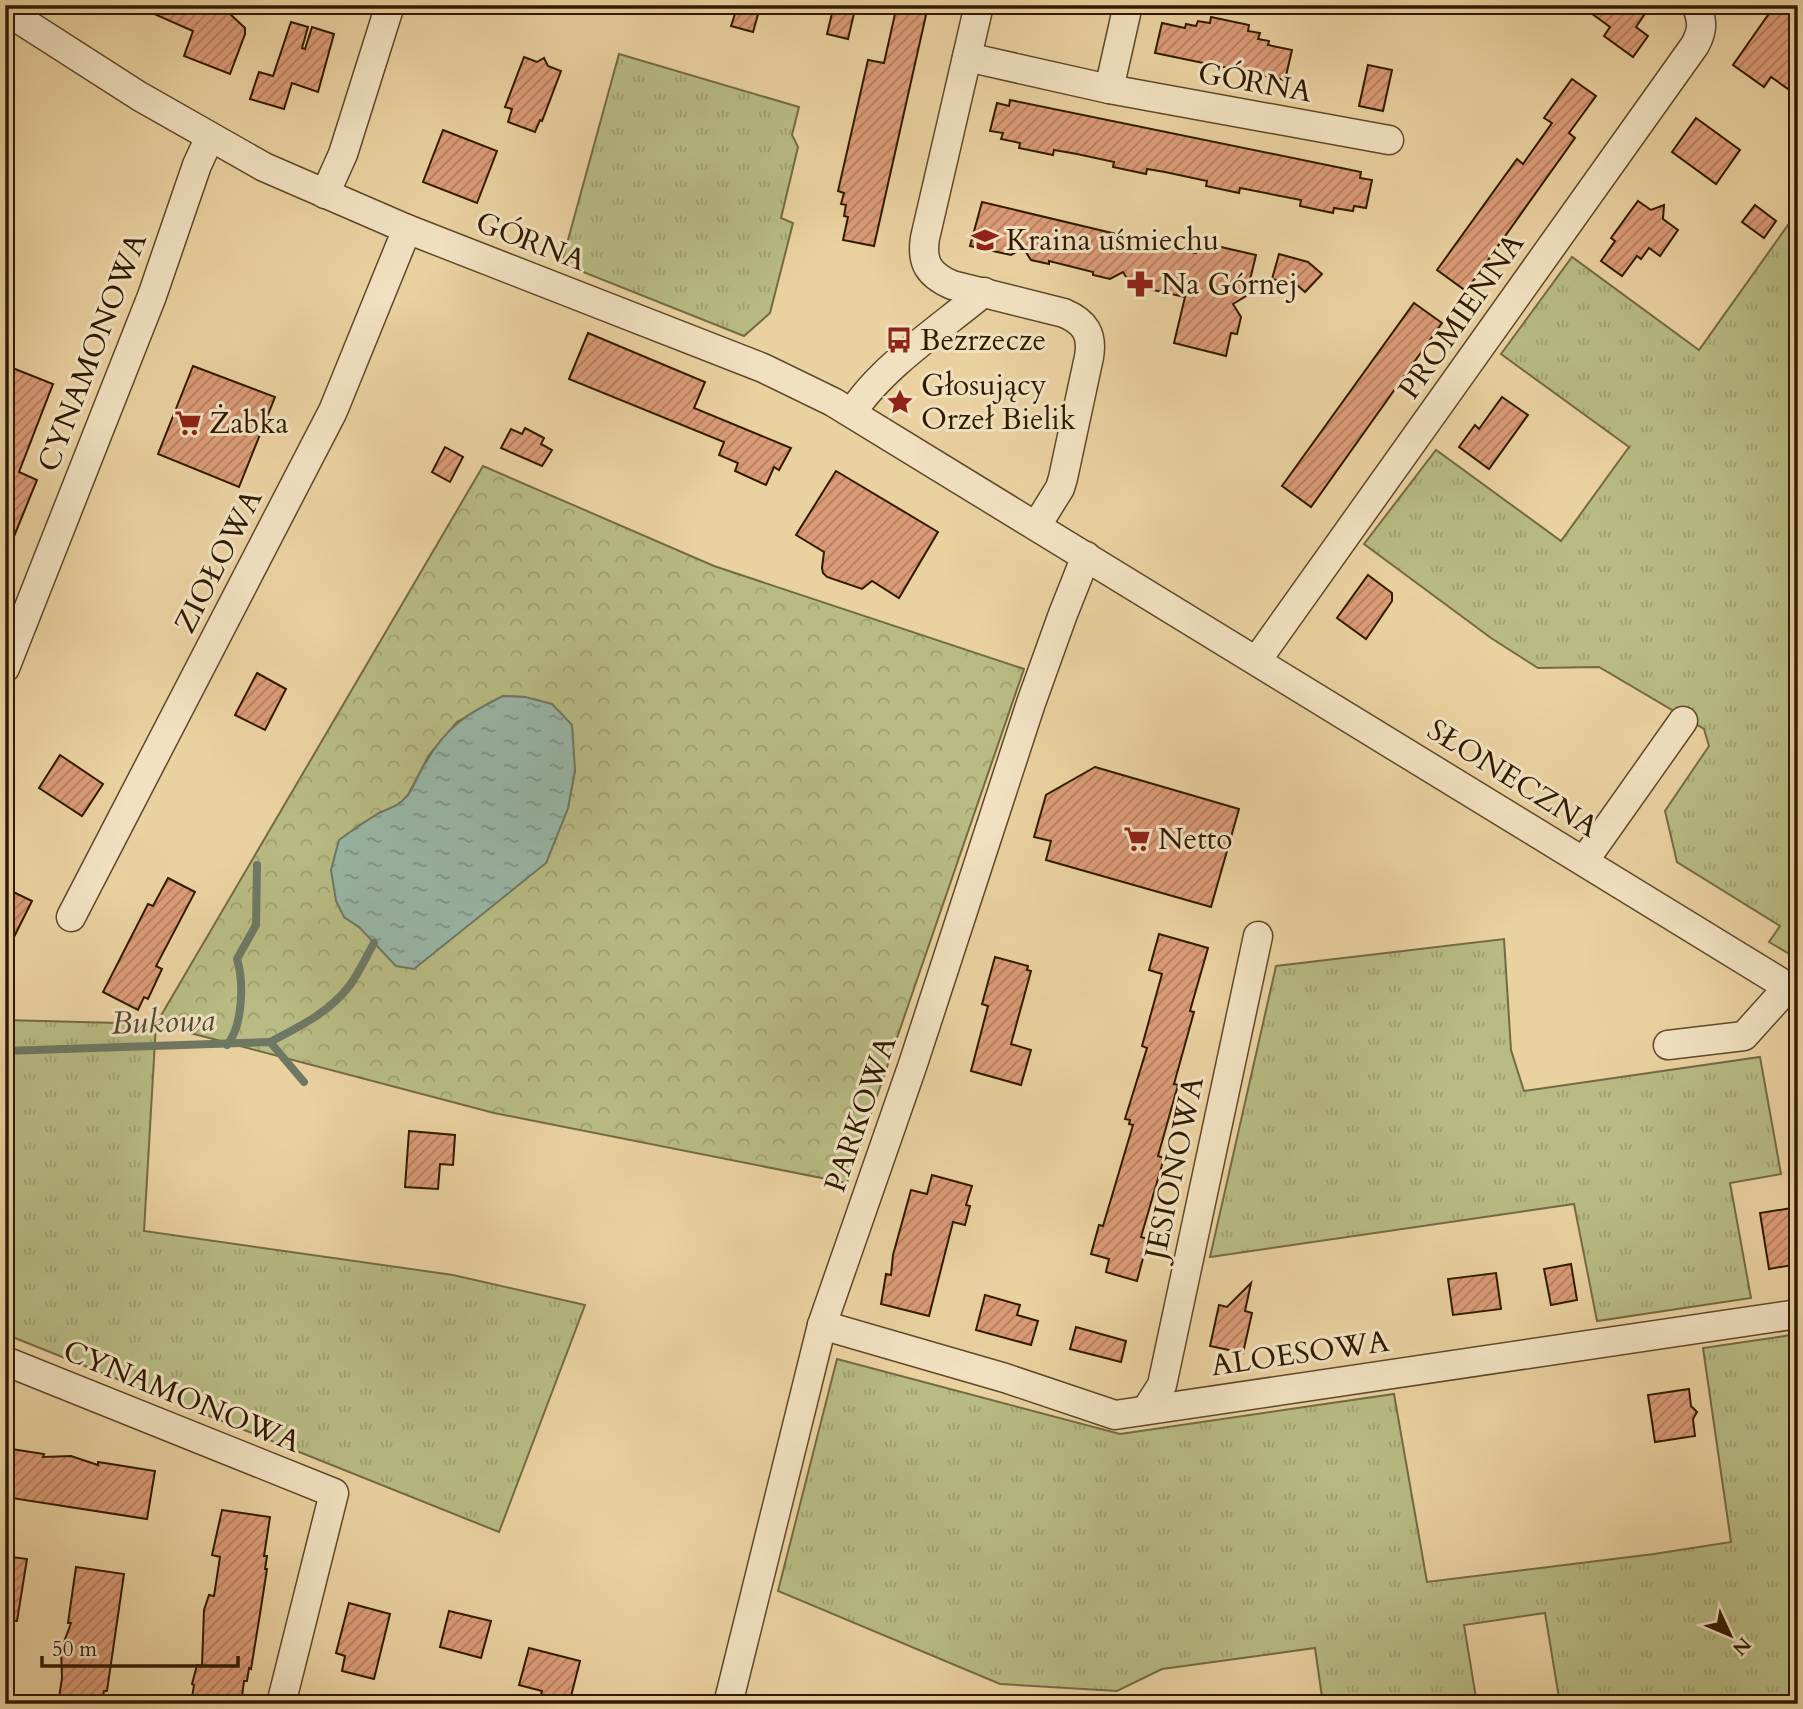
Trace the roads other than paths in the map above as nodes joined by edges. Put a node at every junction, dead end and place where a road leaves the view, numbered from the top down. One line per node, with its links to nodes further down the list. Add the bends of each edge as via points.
1 (390, 5): 10 (street, via 343,154)
2 (979, 5): 6 (street)
3 (1128, 5): 7 (street)
4 (1696, 5): 17 (street, PROMIENNA, via 1703,25 1695,45)
5 (5, 10): 8 (street, GÓRNA)
6 (967, 57): 7 (street, GÓRNA); 12 (street, via 924,258 941,280)
7 (1109, 89): 9 (street, GÓRNA)
8 (210, 137): 10 (street, GÓRNA); 18 (street, CYNAMONOWA)
9 (1389, 140)
10 (325, 194): 11 (street, GÓRNA)
11 (407, 229): 13 (street, GÓRNA, via 748,361); 21 (street, ZIOŁOWA, via 333,411)
12 (984, 292): 13 (street, via 881,377); 14 (street, via 1064,313 1080,321 1090,338 1063,478)
13 (852, 413): 14 (street, GÓRNA)
14 (1037, 525): 15 (street, GÓRNA)
15 (1086, 556): 16 (street, GÓRNA); 26 (street, PARKOWA, via 1031,703 917,1052)
16 (1192, 620): 17 (street, SŁONECZNA)
17 (1258, 660): 20 (street, SŁONECZNA)
18 (5, 668)
19 (1683, 721): 20 (street)
20 (1584, 861): 23 (street, SŁONECZNA)
21 (71, 917)
22 (1258, 936): 28 (street, JESIONOWA, via 1162,1385)
23 (1793, 990): 24 (street, via 1744,1036)
24 (1668, 1045)
25 (1798, 1314): 28 (street, ALOESOWA)
26 (821, 1325): 28 (street, ALOESOWA, via 1115,1415); 30 (street, PARKOWA)
27 (5, 1361): 29 (street, CYNAMONOWA, via 334,1493)
28 (1146, 1410)
29 (281, 1704)
30 (728, 1704)

